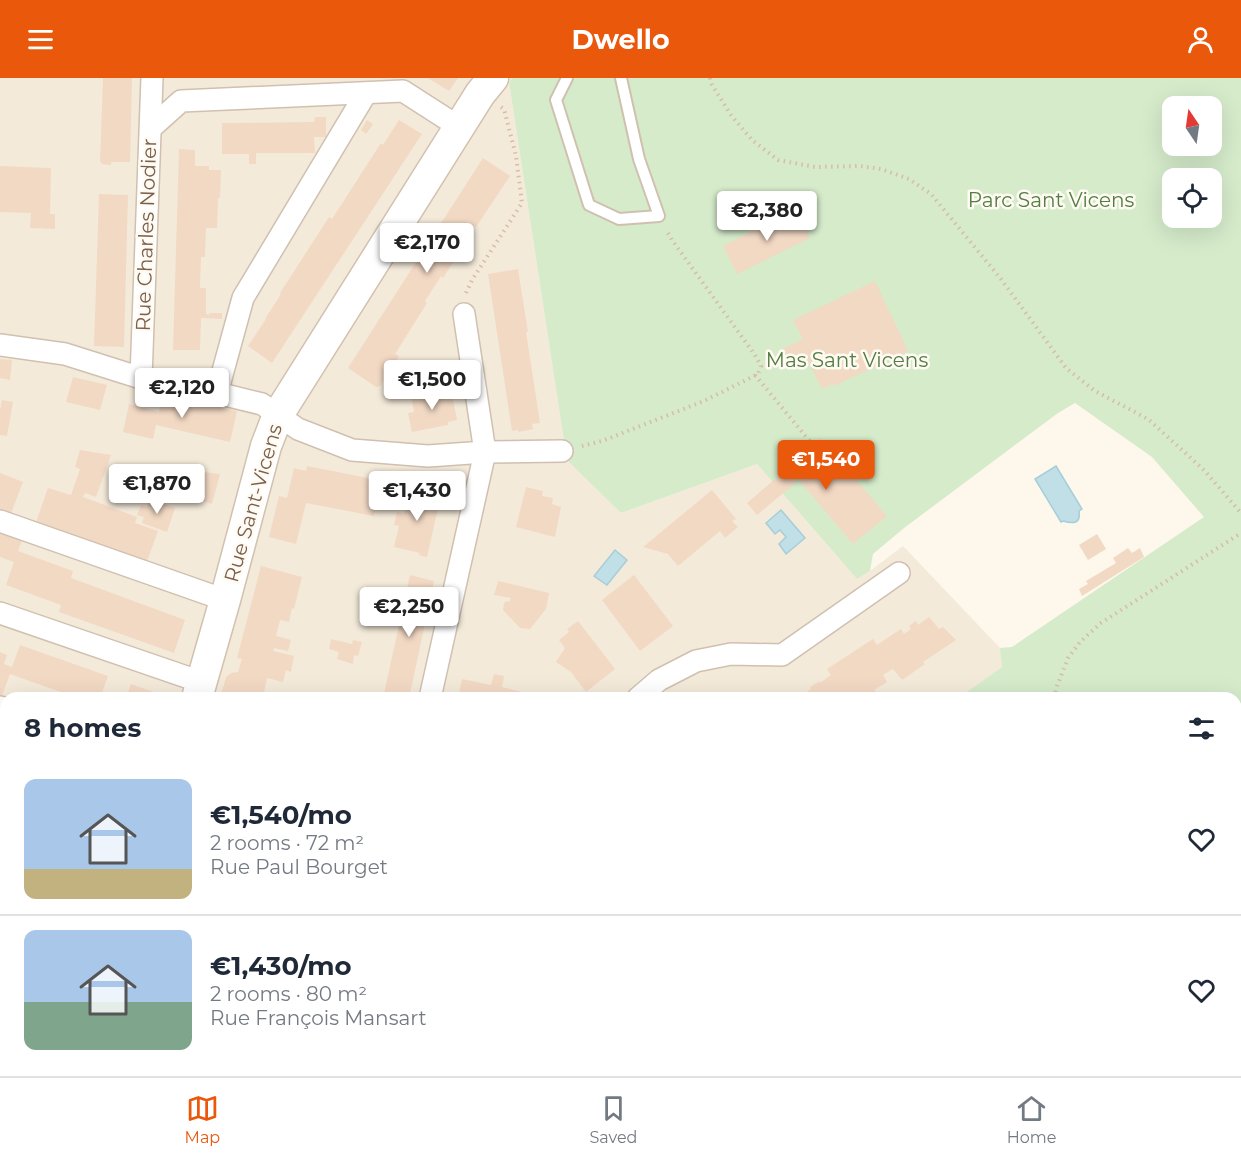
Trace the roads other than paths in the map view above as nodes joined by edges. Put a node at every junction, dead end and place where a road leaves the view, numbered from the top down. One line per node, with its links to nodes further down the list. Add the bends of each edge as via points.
1 (152, 78): 6 (street, Rue Charles Nodier)
2 (567, 78): 3 (lane, via 556,100 589,205 619,219 659,216 639,159)
3 (621, 78)
4 (486, 86): 7 (main road, Rue Sant-Vicens)
5 (366, 93): 6 (street, Rue Charles Nodier, via 181,101); 7 (street, Rue Charles Nodier, via 403,91); 11 (street, via 243,298)
6 (151, 128): 10 (street, Rue Charles Nodier)
7 (459, 128): 12 (main road, Rue Sant-Vicens)
8 (464, 314): 14 (street)
9 (0, 345): 10 (street, via 65,354)
10 (141, 378): 11 (street)
11 (217, 393): 12 (street, via 262,404)
12 (278, 415): 14 (street, via 298,429 352,450 428,456); 17 (main road, Rue Sant-Vicens)
13 (562, 451): 14 (street)
14 (485, 452): 20 (street)
15 (0, 521): 17 (street)
16 (899, 573): 21 (street, via 782,656 731,654 696,661)
17 (225, 600): 19 (main road, Rue Sant-Vicens)
18 (0, 613): 19 (street)
19 (199, 690)
20 (431, 692)
21 (645, 692)

